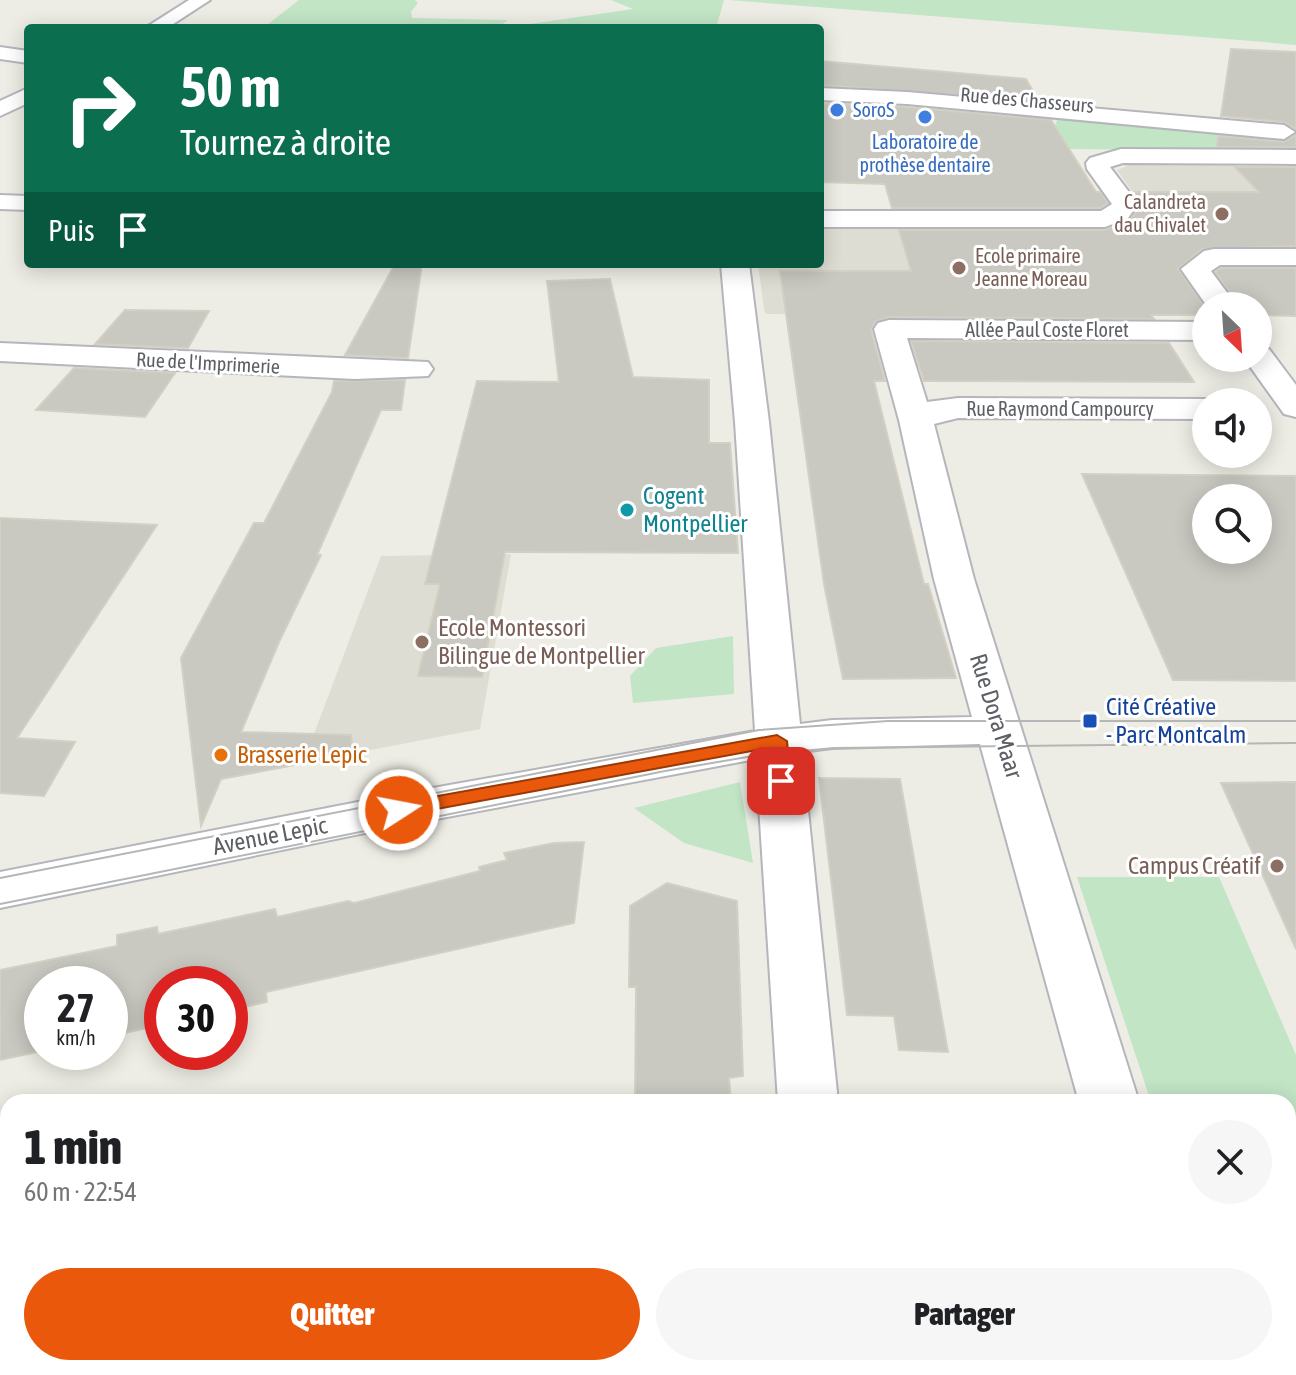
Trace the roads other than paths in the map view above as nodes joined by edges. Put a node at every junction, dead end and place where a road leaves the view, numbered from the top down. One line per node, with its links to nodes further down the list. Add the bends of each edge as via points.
1 (201, 0): 2 (street)
2 (161, 24)
3 (0, 53): 4 (street)
4 (24, 56)
5 (824, 86): 6 (street, Rue des Chasseurs)
6 (898, 93): 7 (street, Rue des Chasseurs); 10 (street, Rue des Chasseurs)
7 (824, 94)
8 (24, 96): 9 (street)
9 (0, 110)
10 (1152, 115): 11 (street, Rue des Chasseurs); 12 (street, Rue des Chasseurs)
11 (1296, 124)
12 (1296, 133)
13 (1296, 157): 14 (street, via 1104,159 1099,169 1125,204 1105,219)
14 (824, 219)
15 (1296, 257): 17 (street, via 1204,261 1195,269)
16 (735, 268): 28 (street)
17 (1212, 292)
18 (889, 329): 19 (street, Allée Paul Coste Floret); 26 (street, Rue Dora Maar)
19 (1192, 331)
20 (0, 352): 21 (street, Rue de l'Imprimerie)
21 (417, 369)
22 (1270, 372): 23 (street)
23 (1296, 408): 25 (street)
24 (1192, 409): 26 (street, Rue Raymond Campourcy, via 958,408)
25 (1272, 409)
26 (916, 420): 27 (street, Rue Dora Maar, via 954,579)
27 (1001, 730): 28 (street, Avenue Lepic, via 832,734); 31 (street, Rue Dora Maar)
28 (777, 741): 29 (street, Avenue Lepic); 30 (street)
29 (0, 890)
30 (807, 1094)
31 (1107, 1094)

